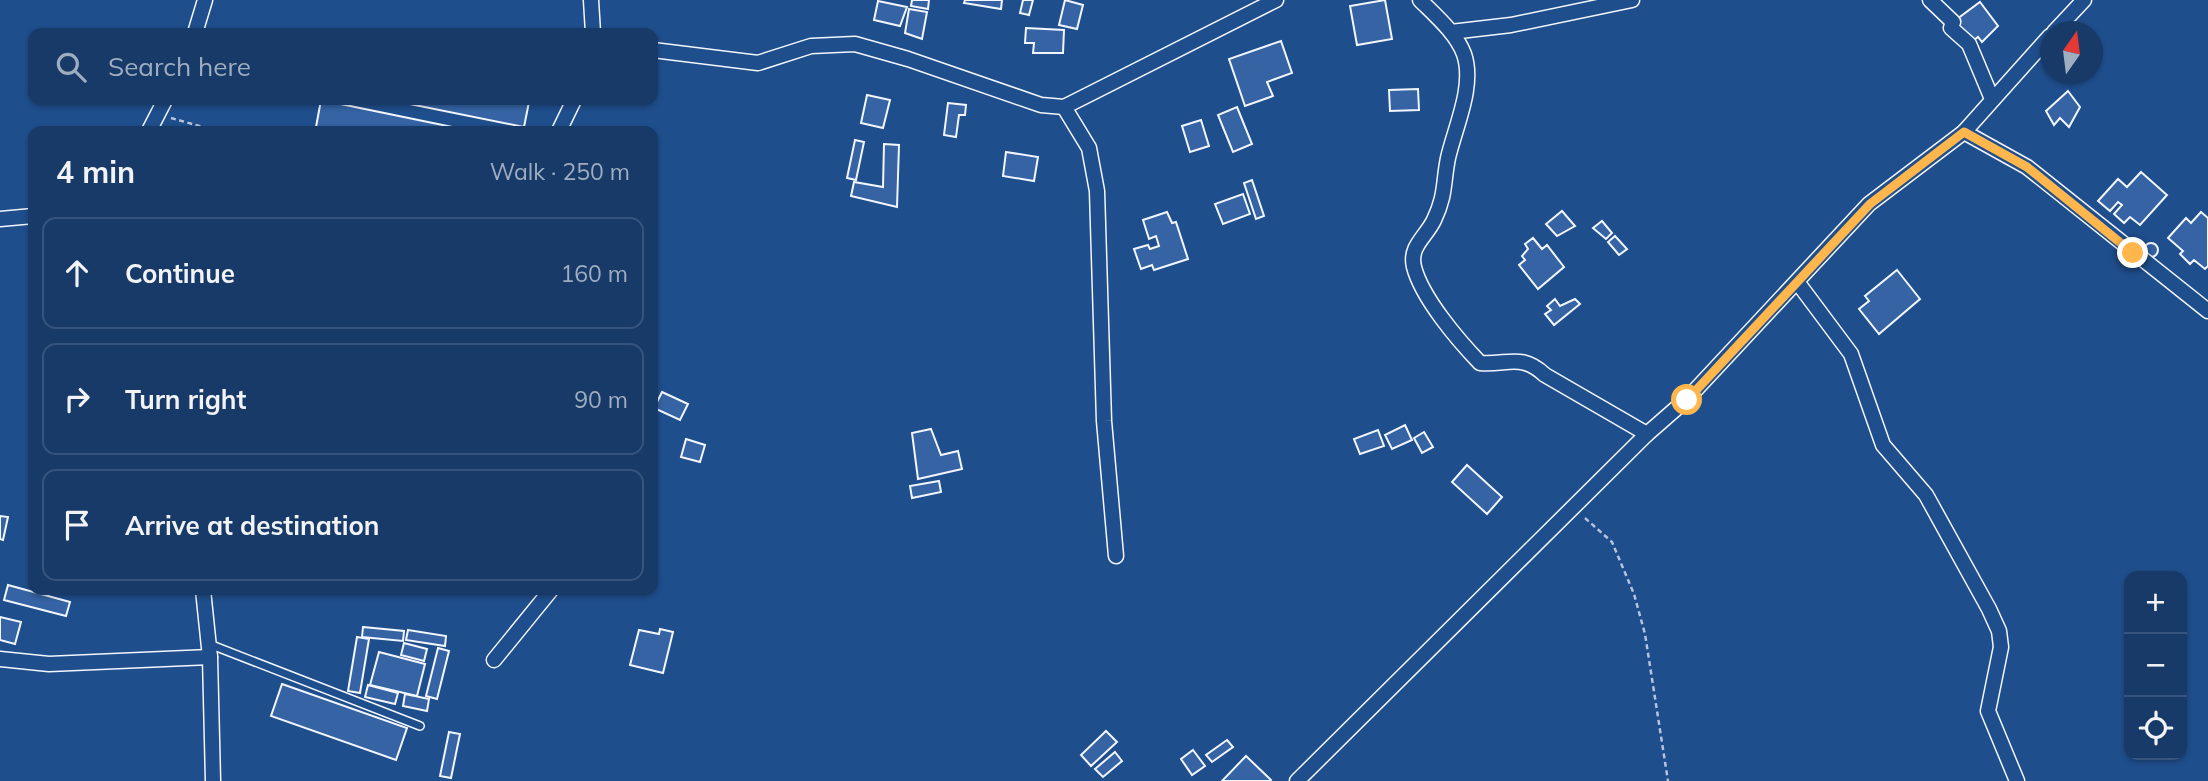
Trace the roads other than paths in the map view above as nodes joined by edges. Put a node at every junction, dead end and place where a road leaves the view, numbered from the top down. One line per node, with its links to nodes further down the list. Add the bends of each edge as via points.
1 (205, 0): 9 (street)
2 (591, 0): 10 (street)
3 (1276, 0): 17 (street)
4 (1420, 0): 11 (street)
5 (1632, 0): 11 (street, via 1511,25)
6 (1930, 0): 14 (street, via 1969,44)
7 (2084, 0): 8 (street)
8 (2064, 21)
9 (197, 28)
10 (593, 28)
11 (1451, 32): 25 (street, via 1463,52 1467,76 1447,163 1445,194 1429,230 1415,245 1413,265 1422,285 1480,363 1519,359 1533,363)
12 (2040, 47): 14 (street)
13 (658, 51): 17 (street, via 758,63 811,46 855,44 1041,105)
14 (1992, 99): 20 (street)
15 (163, 105): 18 (street)
16 (572, 105): 19 (street)
17 (1064, 107): 26 (street, via 1089,148 1097,191 1104,421)
18 (152, 126)
19 (562, 126)
20 (1964, 132): 23 (street, via 1870,204); 24 (street, via 2027,167)
21 (28, 216): 22 (street)
22 (0, 219)
23 (1798, 283): 25 (street, via 1687,400); 35 (street, via 1852,354 1883,444 1926,495 1989,609 2001,647 1988,711)
24 (2208, 312)
25 (1647, 434): 34 (street)
26 (1116, 556)
27 (204, 595): 29 (street)
28 (547, 595): 31 (street)
29 (209, 650): 30 (street, via 49,664); 32 (lane); 33 (street)
30 (0, 659)
31 (494, 660)
32 (420, 726)
33 (214, 781)
34 (1297, 781)
35 (2017, 781)

